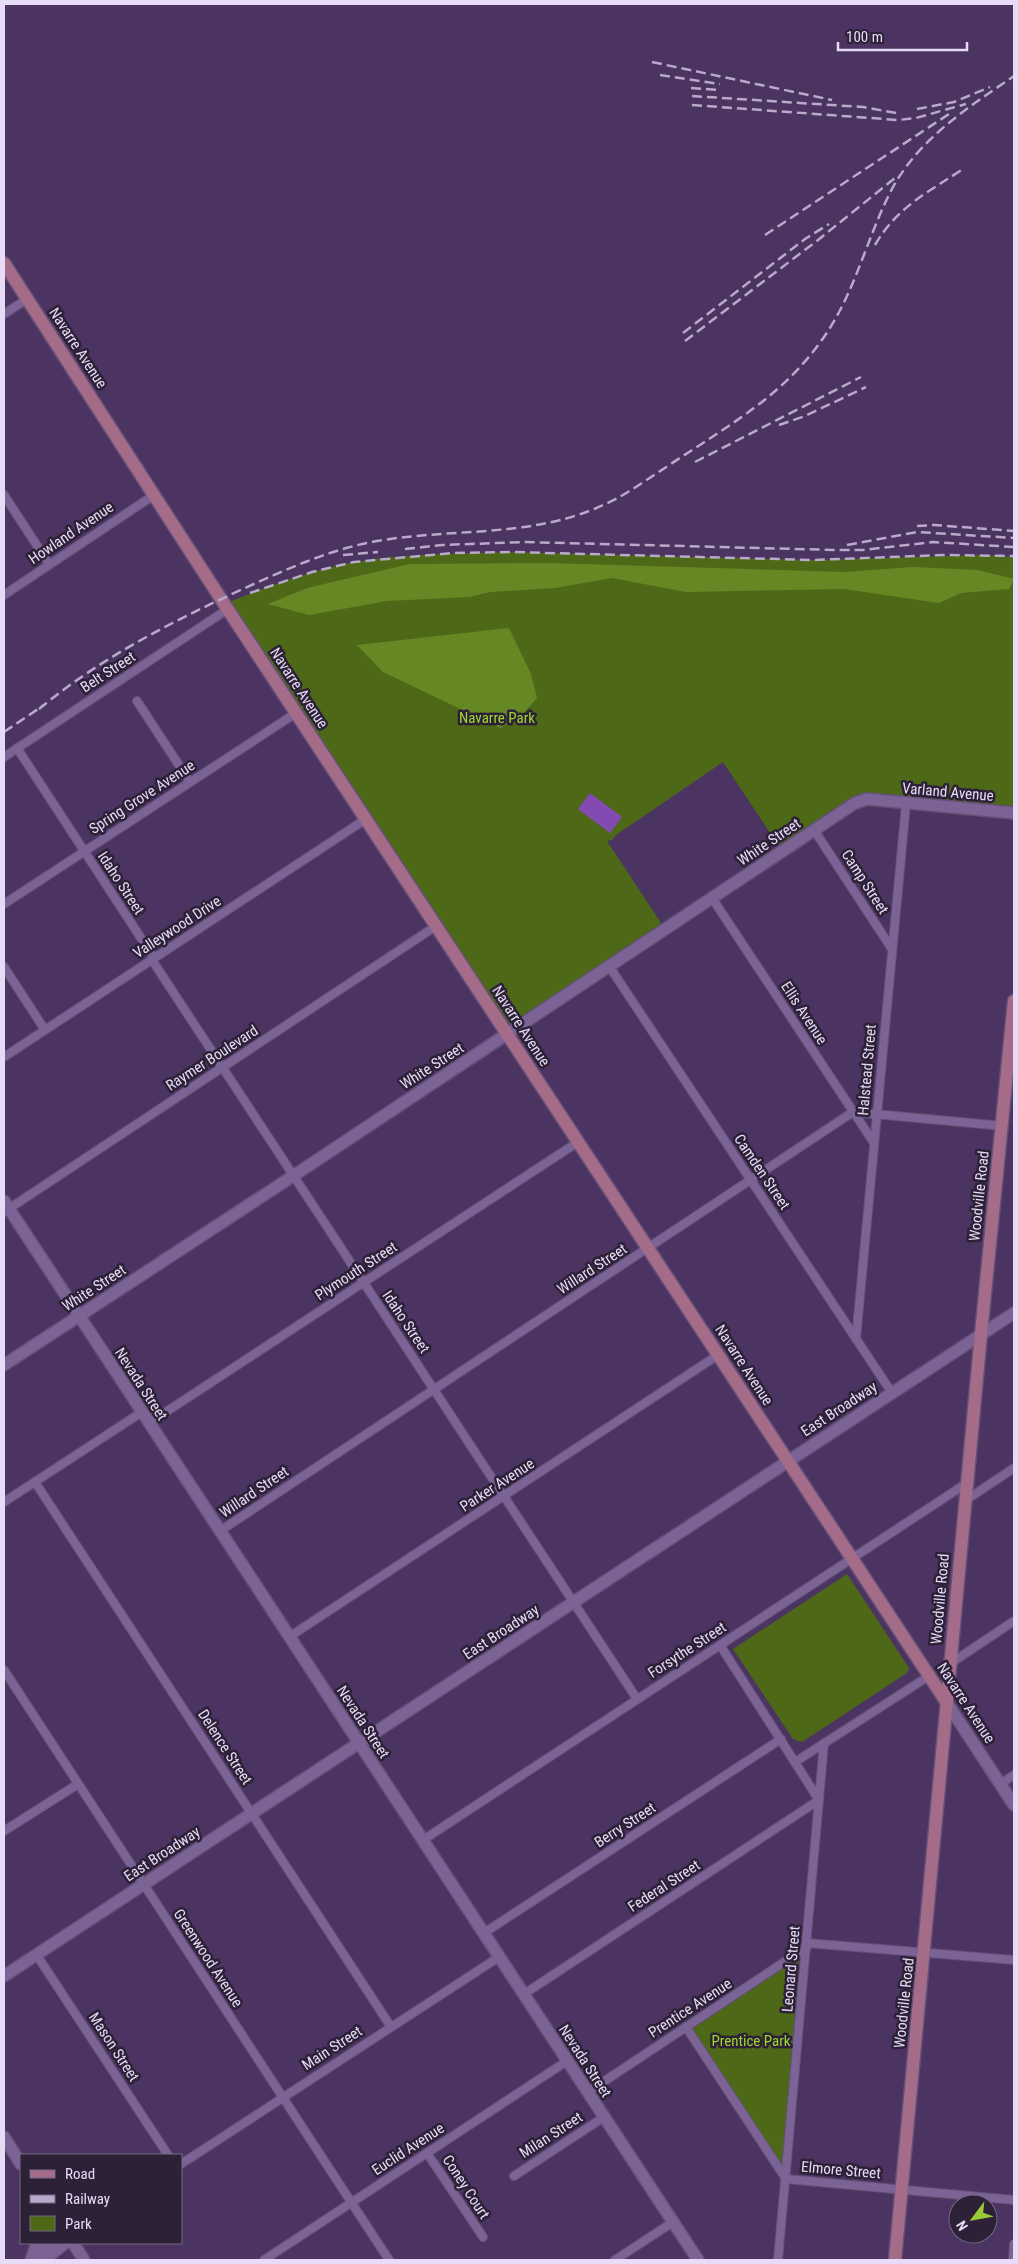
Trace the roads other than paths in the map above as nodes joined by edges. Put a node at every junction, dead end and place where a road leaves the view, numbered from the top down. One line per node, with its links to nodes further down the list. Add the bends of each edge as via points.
1 (4, 263): 2 (main road, Navarre Avenue)
2 (27, 299): 3 (street); 5 (main road, Navarre Avenue)
3 (4, 314)
4 (4, 495): 6 (street)
5 (154, 495): 6 (street, Howland Avenue); 8 (main road, Navarre Avenue)
6 (49, 564): 7 (street, Howland Avenue)
7 (4, 595)
8 (228, 609): 10 (main road, Navarre Avenue); 11 (street, Belt Street)
9 (137, 701): 13 (street)
10 (296, 712): 13 (street, Spring Grove Avenue); 17 (main road, Navarre Avenue)
11 (17, 748): 12 (street, Belt Street); 19 (street, Idaho Street)
12 (4, 757)
13 (190, 782): 19 (street, Spring Grove Avenue)
14 (878, 800): 15 (street, Varland Avenue); 18 (street, White Street, via 860,801)
15 (906, 804): 16 (street, Varland Avenue); 23 (street, Halstead Street)
16 (1014, 813)
17 (366, 819): 22 (main road, Navarre Avenue); 24 (street, Valleywood Drive)
18 (814, 830): 20 (street, White Street); 23 (street, Camp Street)
19 (84, 852): 21 (street, Spring Grove Avenue); 24 (street, Idaho Street)
20 (712, 898): 25 (street, White Street); 33 (street, Ellis Avenue)
21 (4, 904)
22 (436, 926): 29 (main road, Navarre Avenue); 32 (street, Raymer Boulevard)
23 (892, 949): 34 (street, Halstead Street)
24 (153, 959): 28 (street, Valleywood Drive); 32 (street, Idaho Street)
25 (609, 966): 29 (street, White Street); 39 (street, Camden Street)
26 (4, 967): 28 (street)
27 (1014, 1001): 30 (main road, Woodville Road)
28 (45, 1030): 31 (street, Valleywood Drive)
29 (507, 1034): 36 (main road, Navarre Avenue); 38 (street, White Street)
30 (1012, 1052): 35 (main road, Woodville Road)
31 (4, 1057)
32 (222, 1068): 38 (street, Idaho Street); 40 (street, Raymer Boulevard)
33 (853, 1112): 34 (street); 37 (street, Ellis Avenue); 39 (street, Willard Street)
34 (877, 1114): 35 (street); 37 (street, Halstead Street)
35 (1003, 1126): 45 (main road, Woodville Road)
36 (578, 1142): 41 (main road, Navarre Avenue); 42 (street, Plymouth Street)
37 (874, 1143): 46 (street, Halstead Street)
38 (293, 1176): 42 (street, Idaho Street); 44 (street, White Street)
39 (750, 1180): 41 (street, Willard Street); 46 (street, Camden Street)
40 (5, 1207): 44 (street, Nevada Street)
41 (648, 1248): 47 (main road, Navarre Avenue); 49 (street, Willard Street)
42 (362, 1283): 49 (street, Idaho Street); 52 (street, Plymouth Street)
43 (1014, 1312): 45 (street, East Broadway)
44 (79, 1316): 48 (street, White Street); 51 (street, Nevada Street)
45 (981, 1334): 50 (street, East Broadway); 56 (main road, Woodville Road)
46 (856, 1339): 50 (street, Camden Street)
47 (718, 1355): 53 (main road, Navarre Avenue); 57 (street, Parker Avenue)
48 (4, 1365)
49 (434, 1389): 57 (street, Idaho Street); 60 (street, Willard Street)
50 (892, 1393): 53 (street, East Broadway)
51 (142, 1412): 52 (street, Nevada Street); 55 (street)
52 (149, 1423): 60 (street, Nevada Street)
53 (788, 1461): 61 (main road, Navarre Avenue); 62 (street, East Broadway)
54 (1014, 1468): 58 (street)
55 (35, 1482): 59 (street); 80 (street, Delence Street)
56 (967, 1483): 58 (main road, Woodville Road); 61 (street, Forsythe Street)
57 (505, 1497): 62 (street, Idaho Street); 64 (street, Parker Avenue)
58 (966, 1500): 66 (main road, Woodville Road)
59 (4, 1502)
60 (220, 1531): 64 (street, Nevada Street)
61 (852, 1559): 65 (street, Forsythe Street); 68 (main road, Navarre Avenue)
62 (574, 1602): 69 (street, Idaho Street); 72 (street, East Broadway)
63 (1014, 1621): 66 (street)
64 (289, 1637): 72 (street, Nevada Street)
65 (720, 1645): 69 (street, Forsythe Street); 71 (street)
66 (951, 1663): 70 (main road, Woodville Road)
67 (4, 1670): 76 (street, Greenwood Avenue)
68 (929, 1676): 70 (main road, Navarre Avenue); 73 (street)
69 (637, 1699): 82 (street, Forsythe Street)
70 (947, 1703): 77 (street, Navarre Avenue); 86 (main road, Woodville Road)
71 (781, 1739): 74 (street); 84 (street, Berry Street)
72 (359, 1743): 80 (street, East Broadway); 82 (street, Nevada Street)
73 (824, 1743): 74 (street); 78 (street, Leonard Street)
74 (795, 1762): 78 (street)
75 (1014, 1775): 77 (street)
76 (78, 1784): 81 (street); 83 (street, Greenwood Avenue)
77 (1000, 1784): 79 (street, Navarre Avenue)
78 (819, 1800): 85 (street, Leonard Street); 91 (street, Federal Street)
79 (1014, 1806)
80 (252, 1813): 83 (street, East Broadway); 92 (street, Delence Street)
81 (4, 1831)
82 (422, 1840): 84 (street, Nevada Street)
83 (143, 1884): 87 (street, East Broadway); 96 (street, Greenwood Avenue)
84 (484, 1933): 88 (street, Nevada Street)
85 (807, 1945): 86 (street); 93 (street, Prentice Avenue); 104 (street, Leonard Street)
86 (925, 1953): 89 (street); 105 (main road, Woodville Road)
87 (36, 1954): 90 (street, East Broadway); 100 (street, Mason Street)
88 (500, 1957): 91 (street, Nevada Street); 92 (street, Main Street)
89 (1014, 1960)
90 (4, 1976)
91 (524, 1994): 94 (street, Nevada Street)
92 (391, 2027): 96 (street, Main Street)
93 (686, 2027): 95 (street, Prentice Avenue); 104 (street, Elmore Street)
94 (567, 2060): 95 (street, Nevada Street); 99 (street, Euclid Avenue)
95 (588, 2092): 97 (street, Nevada Street)
96 (283, 2098): 102 (street, Main Street); 107 (street, Greenwood Avenue)
97 (604, 2117): 103 (street, Milan Street); 108 (street, Nevada Street)
98 (4, 2137): 101 (street)
99 (427, 2153): 107 (street, Euclid Avenue); 109 (street, Coney Court)
100 (167, 2154)
101 (20, 2162)
102 (182, 2163)
103 (514, 2176)
104 (786, 2178): 105 (street, Elmore Street); 123 (street, Leonard Street)
105 (902, 2189): 106 (street, Elmore Street); 124 (main road, Woodville Road)
106 (1014, 2200)
107 (352, 2202): 119 (street, Euclid Avenue); 120 (street, Greenwood Avenue)
108 (673, 2222): 121 (street); 122 (street, Nevada Street)
109 (483, 2237)
110 (37, 2244): 115 (street)
111 (48, 2244): 116 (street)
112 (64, 2244): 117 (street)
113 (73, 2244): 118 (street)
114 (1014, 2244): 125 (street)
115 (31, 2260)
116 (40, 2260)
117 (44, 2260)
118 (84, 2260)
119 (264, 2260)
120 (389, 2260)
121 (615, 2260)
122 (698, 2260)
123 (778, 2260)
124 (895, 2260)
125 (1013, 2260)

